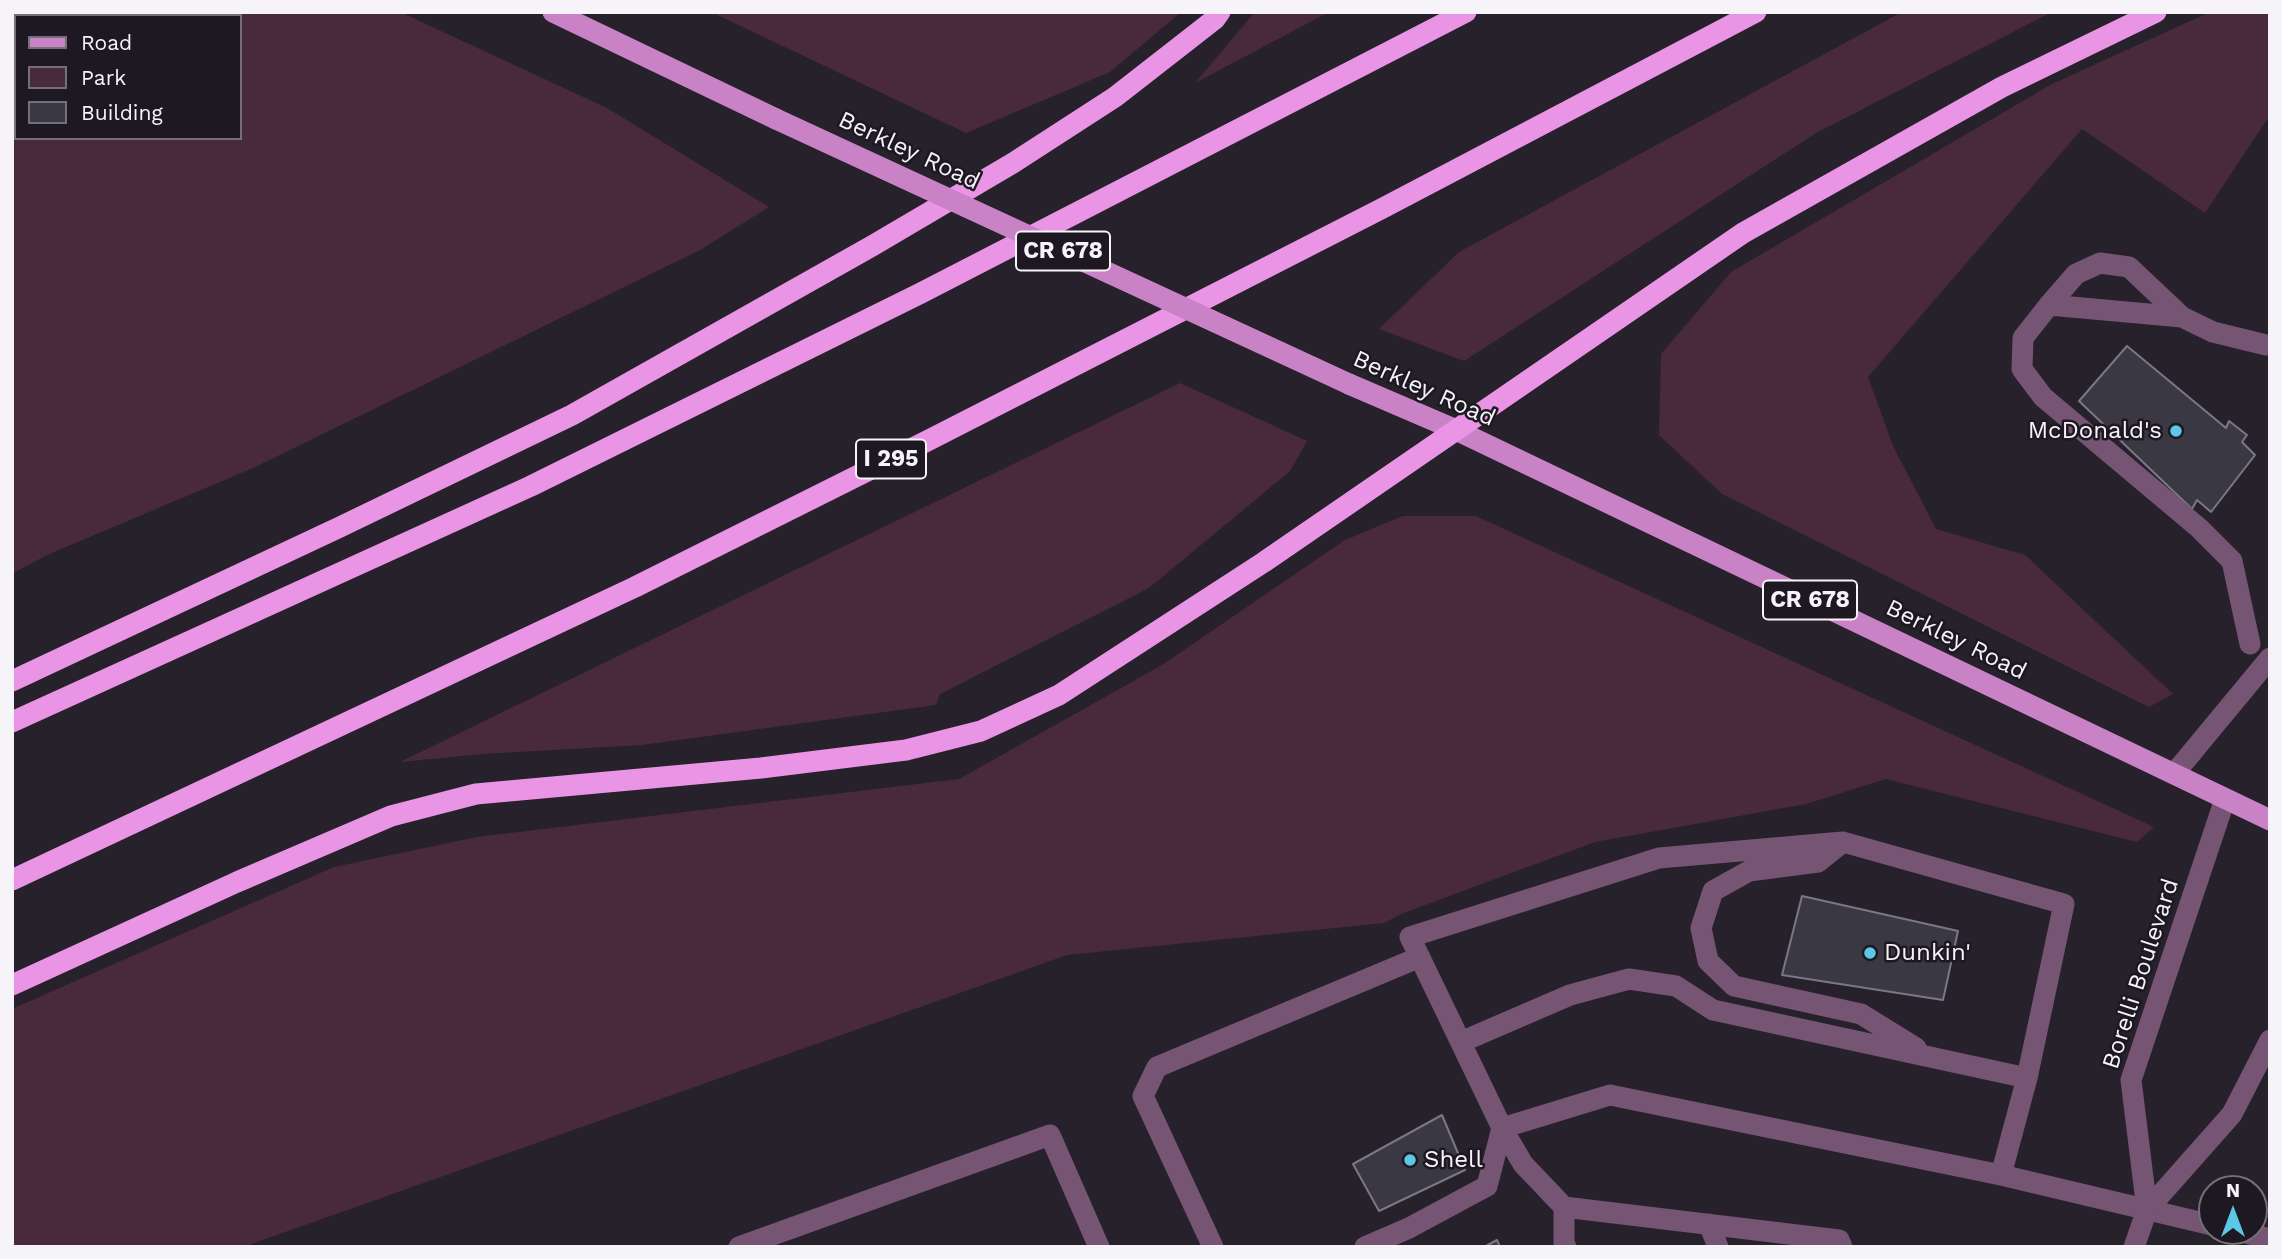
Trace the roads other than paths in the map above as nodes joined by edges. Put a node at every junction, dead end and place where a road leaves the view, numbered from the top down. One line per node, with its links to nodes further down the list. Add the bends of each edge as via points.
1 (553, 12): 9 (main road, Berkley Road / CR 678, bridge)
2 (1220, 12): 12 (highway, via 1115,97 1013,163 584,408)
3 (1466, 12): 13 (highway, via 921,293 531,486)
4 (1756, 12): 18 (highway, I 295, via 1335,233 660,575)
5 (2156, 12): 9 (highway, via 2002,87 1742,233)
6 (2049, 305): 7 (street); 7 (street, via 2076,274 2100,264 2129,267); 10 (street, via 2023,338 2022,369 2043,397 2232,561)
7 (2182, 317): 8 (street, via 2213,332)
8 (2266, 345)
9 (1456, 430): 14 (main road, Berkley Road / CR 678); 20 (highway, via 1059,695 981,731 893,752 475,794 391,816)
10 (2250, 644)
11 (2270, 658): 14 (street)
12 (12, 681)
13 (12, 722)
14 (2174, 774): 15 (main road, Berkley Road / CR 678)
15 (2225, 799): 16 (main road, Berkley Road / CR 678); 28 (street, Borelli Boulevard, via 2131,1080)
16 (2270, 820)
17 (1843, 842): 19 (street, via 1659,858 1410,937); 23 (street, via 1818,862 1749,872 1713,891 1701,928 1708,961 1734,986 1861,1014); 24 (street, via 2064,904)
18 (12, 880)
19 (1420, 957): 22 (street); 33 (street, via 1157,1067 1143,1097)
20 (12, 985)
21 (2270, 1040): 28 (street, Borelli Boulevard, via 2232,1114)
22 (1461, 1042): 23 (street, via 1570,995 1629,979 1676,986 1713,1010); 25 (street)
23 (1931, 1057): 24 (street)
24 (2027, 1078): 26 (street)
25 (1502, 1128): 26 (street, via 1610,1095); 27 (street, via 1523,1164); 34 (street, via 1487,1186)
26 (2001, 1175): 28 (street)
27 (1564, 1207): 30 (street); 35 (street)
28 (2147, 1210): 29 (street); 38 (street, Borelli Boulevard)
29 (2198, 1222)
30 (1709, 1224): 36 (street); 37 (street, via 1839,1240)
31 (739, 1247): 32 (street, via 1050,1135)
32 (1099, 1247)
33 (1213, 1247)
34 (1365, 1247)
35 (1566, 1247)
36 (1718, 1247)
37 (1843, 1247)
38 (2134, 1247)

